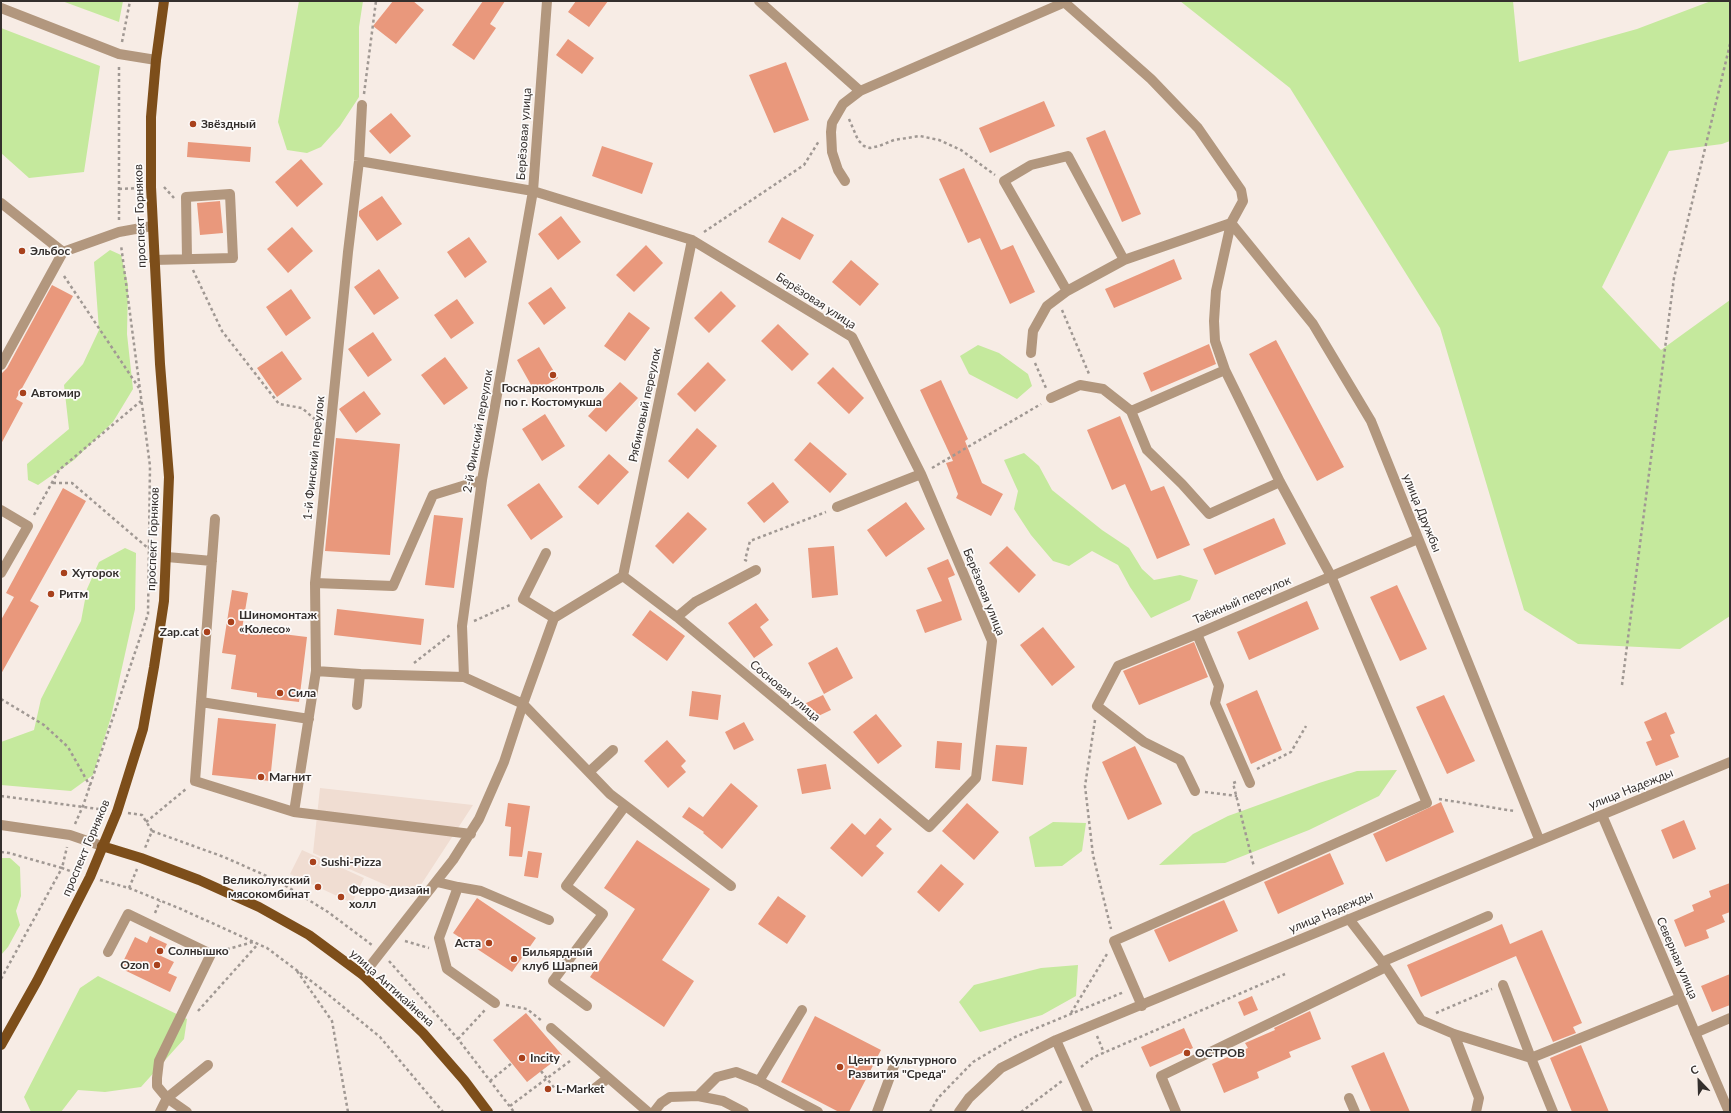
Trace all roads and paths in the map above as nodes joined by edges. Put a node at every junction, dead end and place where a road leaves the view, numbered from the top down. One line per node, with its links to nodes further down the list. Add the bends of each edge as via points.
1 (130, 1): 9 (path)
2 (164, 1): 10 (main road, проспект Горняков)
3 (376, 1): 13 (path)
4 (546, 1): 18 (street, Берёзовая улица)
5 (759, 1): 11 (street)
6 (1063, 2): 11 (street); 20 (street, via 1151,78 1198,128 1241,190 1243,201)
7 (1, 8): 9 (street)
8 (1730, 44): 67 (path, via 1674,278)
9 (119, 54): 10 (street); 22 (path)
10 (156, 60): 21 (main road, проспект Горняков, via 152,117)
11 (860, 91): 12 (street)
12 (843, 104): 14 (street); 17 (path, via 858,140 864,146 870,148 894,140 920,136 939,140 961,150)
13 (362, 105): 15 (street, 1-й Финский переулок)
14 (832, 123): 16 (street, via 832,152); 23 (path, via 804,165)
15 (359, 162): 18 (street); 39 (street, 1-й Финский переулок)
16 (845, 181)
17 (1004, 181): 27 (street, via 1031,165 1068,156); 29 (street)
18 (533, 191): 23 (street, Берёзовая улица); 41 (street, 2-й Финский переулок)
19 (1, 203): 24 (street)
20 (1231, 223): 27 (street); 33 (street, via 1216,290 1214,321 1215,341); 48 (street, улица Дружбы, via 1313,324 1371,421)
21 (152, 226): 22 (street); 26 (main road, проспект Горняков)
22 (119, 232): 24 (street); 35 (path)
23 (692, 240): 40 (street, Берёзовая улица, via 852,337); 55 (street, Рябиновый переулок)
24 (63, 252): 28 (street)
25 (187, 259): 25 (street, via 233,258 230,194 186,198); 26 (street); 39 (path, via 222,331 279,404 302,408)
26 (154, 260): 51 (main road, проспект Горняков, via 169,477)
27 (1124, 260): 29 (street)
28 (56, 264): 32 (street); 35 (path)
29 (1067, 292): 30 (street)
30 (1057, 299): 31 (street, via 1047,306 1033,331); 34 (path)
31 (1031, 353): 36 (path)
32 (1, 365)
33 (1224, 370): 38 (street); 43 (street)
34 (1096, 388): 36 (street, via 1080,385); 38 (street, via 1103,389)
35 (140, 390): 37 (path)
36 (1051, 398): 40 (path)
37 (141, 400): 42 (path, via 59,470); 49 (path, via 150,466)
38 (1131, 411): 43 (street, via 1147,450 1209,514)
39 (330, 433): 57 (street, 1-й Финский переулок)
40 (922, 474): 44 (street); 93 (street, Берёзовая улица, via 992,641 976,778)
41 (482, 480): 57 (street, via 433,495 394,586); 61 (street, 2-й Финский переулок)
42 (52, 482): 47 (path); 49 (path, via 72,483)
43 (1280, 482): 56 (street)
44 (837, 507): 53 (path, via 750,541 745,560)
45 (1, 510): 47 (street)
46 (215, 519): 52 (street)
47 (28, 526): 54 (street)
48 (1418, 539): 56 (street, Таёжный переулок); 89 (street, улица Дружбы)
49 (149, 549): 80 (path, via 148,614)
50 (546, 553): 58 (street)
51 (167, 557): 52 (street); 87 (main road, проспект Горняков, via 164,601 143,729)
52 (212, 561): 69 (street)
53 (756, 570): 59 (street, via 695,602)
54 (1, 573)
55 (623, 576): 59 (street, Сосновая улица); 60 (street)
56 (1331, 576): 62 (street, Таёжный переулок); 84 (street)
57 (315, 583): 63 (street, 1-й Финский переулок)
58 (523, 599): 60 (street); 61 (path)
59 (676, 617): 93 (street, Сосновая улица)
60 (554, 618): 70 (street)
61 (462, 626): 65 (path); 66 (street, 2-й Финский переулок)
62 (1197, 634): 72 (street, Таёжный переулок, via 1118,666); 78 (street, via 1219,686 1214,703)
63 (316, 671): 64 (street); 73 (street, 1-й Финский переулок)
64 (360, 674): 65 (street); 71 (street)
65 (398, 675): 66 (street)
66 (464, 676): 70 (street)
67 (1622, 685)
68 (1, 699): 80 (path, via 44,725 68,747)
69 (201, 702): 73 (street); 79 (street)
70 (523, 704): 77 (street); 94 (street, via 504,762)
71 (357, 705)
72 (1097, 706): 81 (street, via 1144,742 1180,760); 110 (path, via 1085,786 1093,855)
73 (309, 719): 88 (street, 1-й Финский переулок)
74 (1306, 726): 78 (path, via 1291,752)
75 (613, 750): 77 (street)
76 (1730, 762): 90 (street, улица Надежды)
77 (588, 772): 86 (street)
78 (1248, 779): 83 (path, via 1233,783)
79 (196, 781): 88 (street); 91 (path)
80 (90, 786): 85 (path)
81 (1195, 791): 83 (path)
82 (1, 796): 85 (path)
83 (1237, 796): 100 (path)
84 (1427, 803): 89 (path, via 1441,798); 100 (street)
85 (84, 806): 87 (path); 95 (path)
86 (625, 806): 102 (street); 124 (street, via 566,886 603,914 553,981)
87 (117, 812): 91 (path, via 142,815); 97 (main road, проспект Горняков)
88 (294, 812): 94 (street)
89 (1528, 814): 96 (street, улица Дружбы)
90 (1602, 815): 96 (street, улица Надежды); 122 (street, Северная улица)
91 (146, 822): 99 (path, via 152,831)
92 (1, 825): 95 (street)
93 (929, 827)
94 (471, 834): 101 (street)
95 (70, 835): 97 (street); 98 (path, via 62,868)
96 (1539, 839): 107 (street, улица Надежды)
97 (102, 846): 99 (main road, улица Антикайнена); 137 (main road, проспект Горняков, via 90,877)
98 (1, 852)
99 (141, 858): 104 (path); 119 (main road, улица Антикайнена, via 199,880 258,907 309,935)
100 (1257, 879): 110 (street)
101 (437, 882): 103 (street); 119 (street)
102 (731, 886)
103 (458, 887): 108 (street, via 481,892); 123 (street, via 439,938 447,969)
104 (129, 888)
105 (181, 909): 111 (path)
106 (1488, 916): 116 (street)
107 (1349, 919): 116 (street); 125 (street, улица Надежды)
108 (549, 920)
109 (402, 940): 113 (path)
110 (1114, 941): 121 (street); 128 (path)
111 (253, 942): 112 (path); 115 (path)
112 (258, 944): 117 (path); 127 (path)
113 (417, 944)
114 (108, 952): 115 (street, via 128,914)
115 (211, 954): 152 (street, via 159,1061 157,1086)
116 (1384, 965): 131 (street); 169 (street, via 1161,1076)
117 (295, 969): 157 (path, via 332,1020); 158 (path, via 380,1037)
118 (1285, 974): 144 (path, via 1094,1057)
119 (363, 976): 159 (main road, улица Антикайнена, via 423,1033)
120 (1503, 985): 131 (path); 139 (street)
121 (1134, 988): 125 (street); 128 (path)
122 (1680, 998): 133 (street, Северная улица); 139 (street)
123 (495, 1003): 132 (path, via 526,1009)
124 (586, 1006)
125 (1142, 1006): 136 (street, улица Надежды)
126 (802, 1010): 147 (street)
127 (197, 1012)
128 (1071, 1013): 165 (path, via 1014,1037 973,1062 938,1098)
129 (479, 1016): 135 (path)
130 (1730, 1018): 133 (street)
131 (1421, 1020): 134 (street)
132 (551, 1028): 138 (street)
133 (1695, 1033): 173 (street, Северная улица)
134 (1454, 1034): 139 (street); 171 (street, via 1479,1098)
135 (458, 1039)
136 (1056, 1040): 144 (street); 166 (street, улица Надежды, via 1001,1068 969,1098)
137 (1, 1045)
138 (580, 1053): 145 (path); 146 (street)
139 (1530, 1058): 172 (street)
140 (895, 1063): 164 (street)
141 (512, 1064): 148 (path)
142 (208, 1066): 152 (street)
143 (541, 1072): 145 (path)
144 (1072, 1074): 167 (path); 168 (street)
145 (547, 1078): 150 (path); 154 (path)
146 (608, 1078): 149 (street); 160 (street)
147 (759, 1080): 151 (street, via 736,1072 717,1077); 163 (street)
148 (490, 1081)
149 (594, 1089)
150 (559, 1094)
151 (698, 1096): 161 (street, via 670,1097); 162 (street, via 723,1101)
152 (167, 1098): 155 (street); 156 (street)
153 (1349, 1098): 170 (street)
154 (510, 1106)
155 (160, 1112)
156 (187, 1112)
157 (348, 1112)
158 (442, 1112)
159 (488, 1112)
160 (648, 1112)
161 (654, 1112)
162 (744, 1112)
163 (818, 1112)
164 (877, 1112)
165 (930, 1112)
166 (959, 1112)
167 (1021, 1112)
168 (1088, 1112)
169 (1176, 1112)
170 (1355, 1112)
171 (1476, 1112)
172 (1554, 1112)
173 (1728, 1112)

